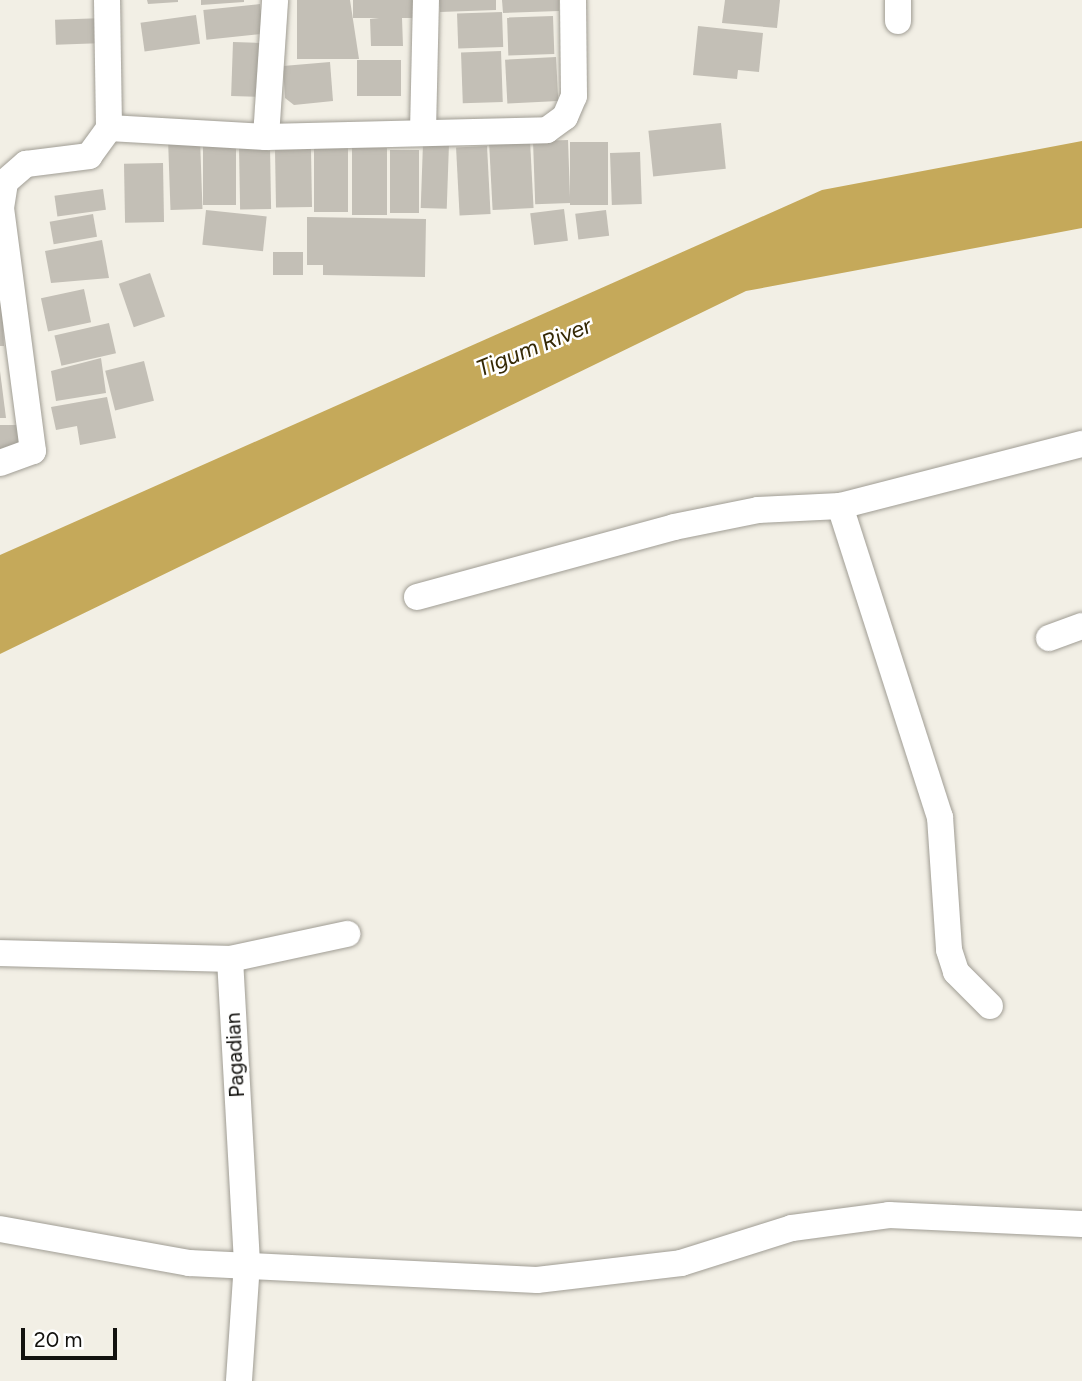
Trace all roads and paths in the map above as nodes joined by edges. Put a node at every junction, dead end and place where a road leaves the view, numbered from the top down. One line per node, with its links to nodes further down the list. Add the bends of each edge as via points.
1 (107, 0): 5 (street)
2 (275, 0): 7 (street)
3 (426, 0): 6 (street)
4 (573, 0): 6 (street, via 574,96 565,117 547,130)
5 (109, 128): 7 (street); 8 (street, via 89,156 26,164 5,182 1,208)
6 (423, 131): 7 (street)
7 (266, 137)
8 (10, 361): 10 (street, via 33,451)
9 (1082, 444): 11 (street)
10 (0, 463)
11 (840, 506): 12 (street, via 758,510 674,527); 18 (street, via 940,817 949,950 956,972)
12 (417, 597)
13 (1082, 626): 14 (street)
14 (1049, 638)
15 (347, 934): 17 (street)
16 (0, 953): 17 (street)
17 (230, 959): 21 (street, Pagadian)
18 (990, 1006)
19 (1082, 1224): 21 (street, via 889,1215 792,1228 681,1263 537,1280)
20 (0, 1229): 21 (street, via 189,1263)
21 (247, 1263): 22 (street, Pagadian)
22 (239, 1381)

